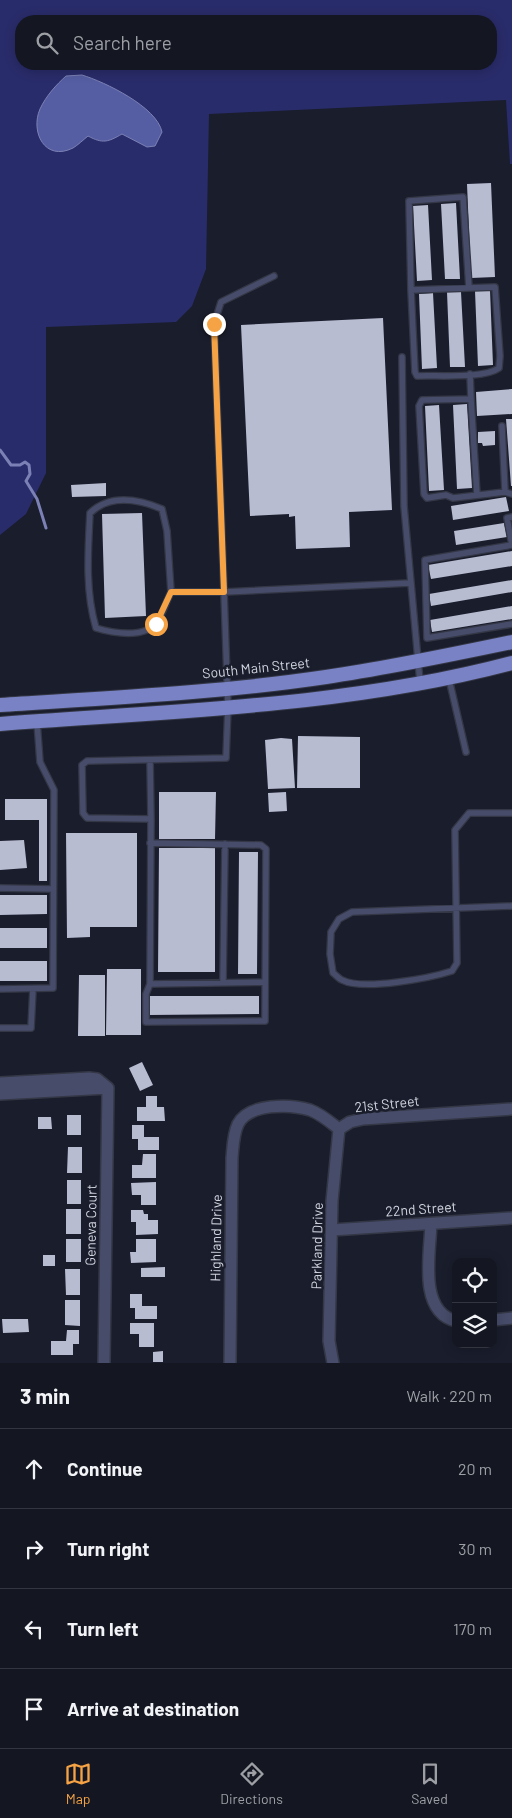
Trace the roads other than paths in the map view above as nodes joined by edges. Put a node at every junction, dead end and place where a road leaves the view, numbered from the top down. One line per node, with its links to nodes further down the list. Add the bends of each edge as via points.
1 (274, 276): 15 (lane, via 221,302 214,324)
2 (469, 288): 3 (lane); 3 (lane, via 464,197 410,201); 5 (lane, via 495,287 500,356 494,372)
3 (411, 290): 5 (lane, via 417,376)
4 (402, 357): 13 (lane, via 404,506)
5 (470, 374): 6 (lane)
6 (471, 399): 10 (lane); 10 (lane, via 422,400 419,406 424,494 427,498)
7 (502, 426): 8 (lane)
8 (505, 492): 9 (lane); 10 (lane)
9 (512, 494)
10 (477, 496)
11 (512, 517): 12 (lane, via 507,518)
12 (512, 545): 16 (lane, via 425,560 427,638)
13 (410, 583): 15 (lane); 18 (lane)
14 (171, 592): 14 (lane, via 167,531 162,509 143,501 116,500 98,505 90,513 88,568 91,611 96,628 112,633 140,632 156,624); 15 (lane)
15 (224, 592): 22 (lane)
16 (512, 624)
17 (512, 642): 18 (highway, South Main Street)
18 (417, 662): 21 (lane); 22 (highway, South Main Street, via 324,678)
19 (512, 663): 20 (highway)
20 (449, 677): 21 (highway); 27 (lane)
21 (420, 682): 24 (highway, via 326,697)
22 (227, 688): 23 (highway, South Main Street); 24 (lane)
23 (0, 705)
24 (228, 707): 25 (highway); 28 (lane, via 226,758)
25 (37, 722): 26 (highway); 34 (lane, via 40,762 54,790)
26 (0, 724)
27 (466, 752)
28 (150, 760): 30 (lane); 30 (lane, via 87,761 82,765 83,813 87,818)
29 (512, 812): 36 (lane, via 469,813 455,830)
30 (151, 819): 31 (lane)
31 (150, 843): 32 (lane); 39 (lane)
32 (225, 844): 37 (lane); 38 (lane, via 261,844 266,849)
33 (0, 888): 34 (lane)
34 (53, 888): 41 (lane, via 53,988)
35 (512, 906): 36 (lane)
36 (455, 908): 36 (lane, via 352,912 339,919 331,932 333,973 343,981 362,984 415,980 452,971 457,963)
37 (222, 982): 38 (lane); 39 (lane)
38 (265, 982): 39 (lane, via 265,1021 146,1022 146,994)
39 (150, 984)
40 (0, 989): 41 (lane)
41 (33, 989): 42 (lane, via 31,1028)
42 (0, 1028)
43 (0, 1083): 44 (street, via 90,1078 97,1079)
44 (108, 1088): 45 (street); 54 (street, Geneva Court)
45 (0, 1094)
46 (512, 1109): 47 (street, 21st Street, via 364,1119)
47 (339, 1129): 50 (street, Parkland Drive); 55 (street, Highland Drive, via 320,1115 301,1108 267,1108 244,1117 238,1124 233,1138)
48 (512, 1218): 49 (street, 22nd Street)
49 (431, 1224): 50 (street, 22nd Street); 52 (street, via 431,1300 439,1312)
50 (332, 1230): 56 (street, Parkland Drive, via 329,1341)
51 (512, 1318): 53 (street)
52 (452, 1319)
53 (497, 1320)
54 (104, 1363)
55 (230, 1363)
56 (333, 1363)

